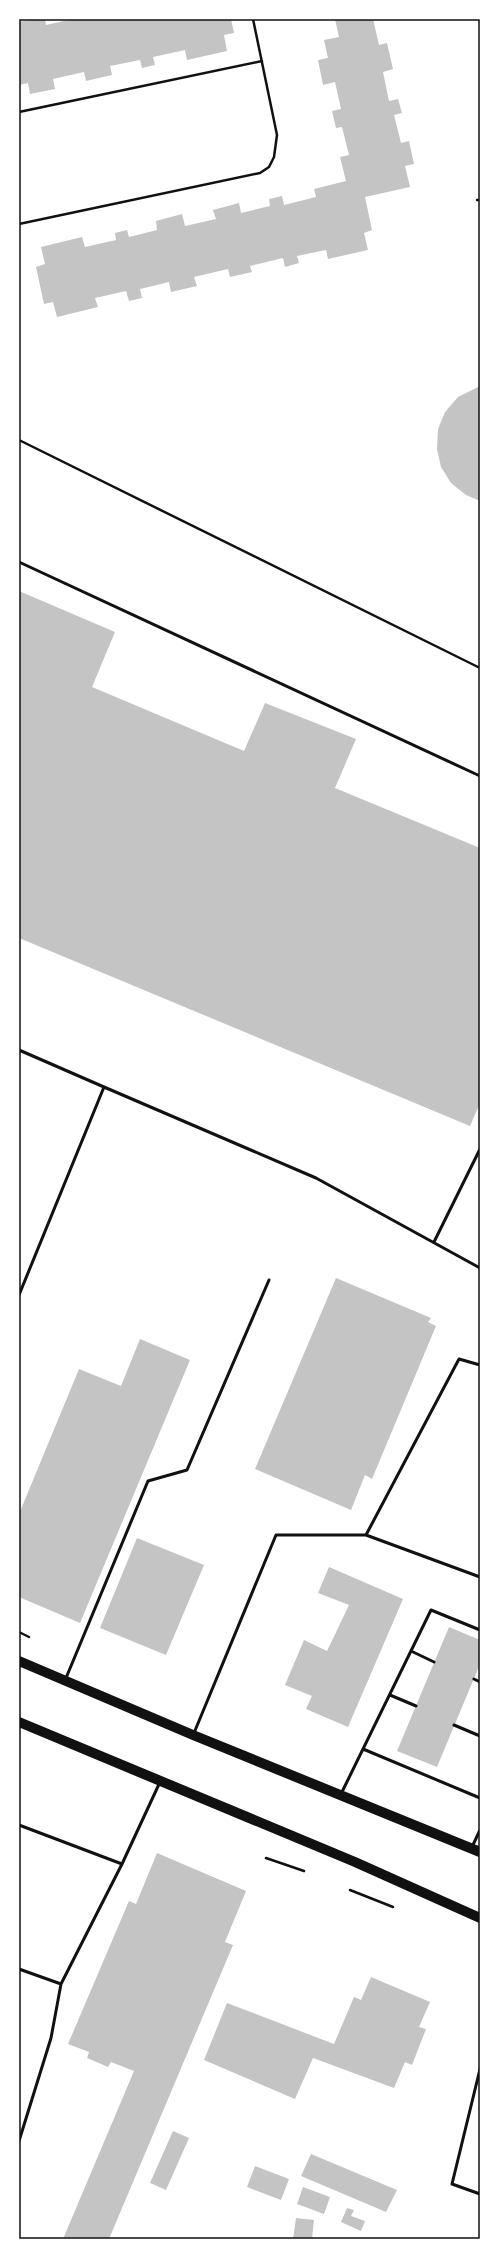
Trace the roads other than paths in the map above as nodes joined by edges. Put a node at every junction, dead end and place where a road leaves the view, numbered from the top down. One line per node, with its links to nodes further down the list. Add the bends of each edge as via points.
1 (19, 562): 2 (lane)
2 (480, 776)
3 (19, 1050): 4 (lane)
4 (104, 1087): 6 (lane, via 316,1178); 9 (lane)
5 (480, 1150): 6 (lane)
6 (434, 1242): 7 (lane)
7 (480, 1268)
8 (269, 1280): 18 (lane, via 187,1470 148,1481)
9 (19, 1295)
10 (480, 1365): 11 (lane, via 459,1359)
11 (366, 1535): 12 (lane); 24 (lane, via 276,1535)
12 (480, 1577)
13 (480, 1630): 14 (lane, via 431,1610)
14 (411, 1651): 16 (lane); 20 (lane)
15 (19, 1661): 18 (main road)
16 (434, 1662)
17 (474, 1679): 19 (lane)
18 (65, 1680): 24 (main road)
19 (480, 1682)
20 (390, 1695): 21 (lane); 26 (lane)
21 (416, 1706)
22 (19, 1722): 27 (main road)
23 (454, 1724): 25 (lane)
24 (193, 1735): 28 (main road)
25 (480, 1736)
26 (363, 1749): 28 (lane); 29 (lane)
27 (160, 1781): 33 (lane); 34 (main road, via 355,1862)
28 (341, 1795): 32 (main road)
29 (480, 1798)
30 (19, 1825): 33 (lane)
31 (480, 1830): 32 (lane)
32 (476, 1850)
33 (122, 1864): 36 (lane)
34 (480, 1918)
35 (19, 1969): 36 (lane)
36 (61, 1984): 38 (lane, via 51,2038)
37 (480, 2069): 39 (lane, via 452,2184)
38 (19, 2141)
39 (480, 2194)

